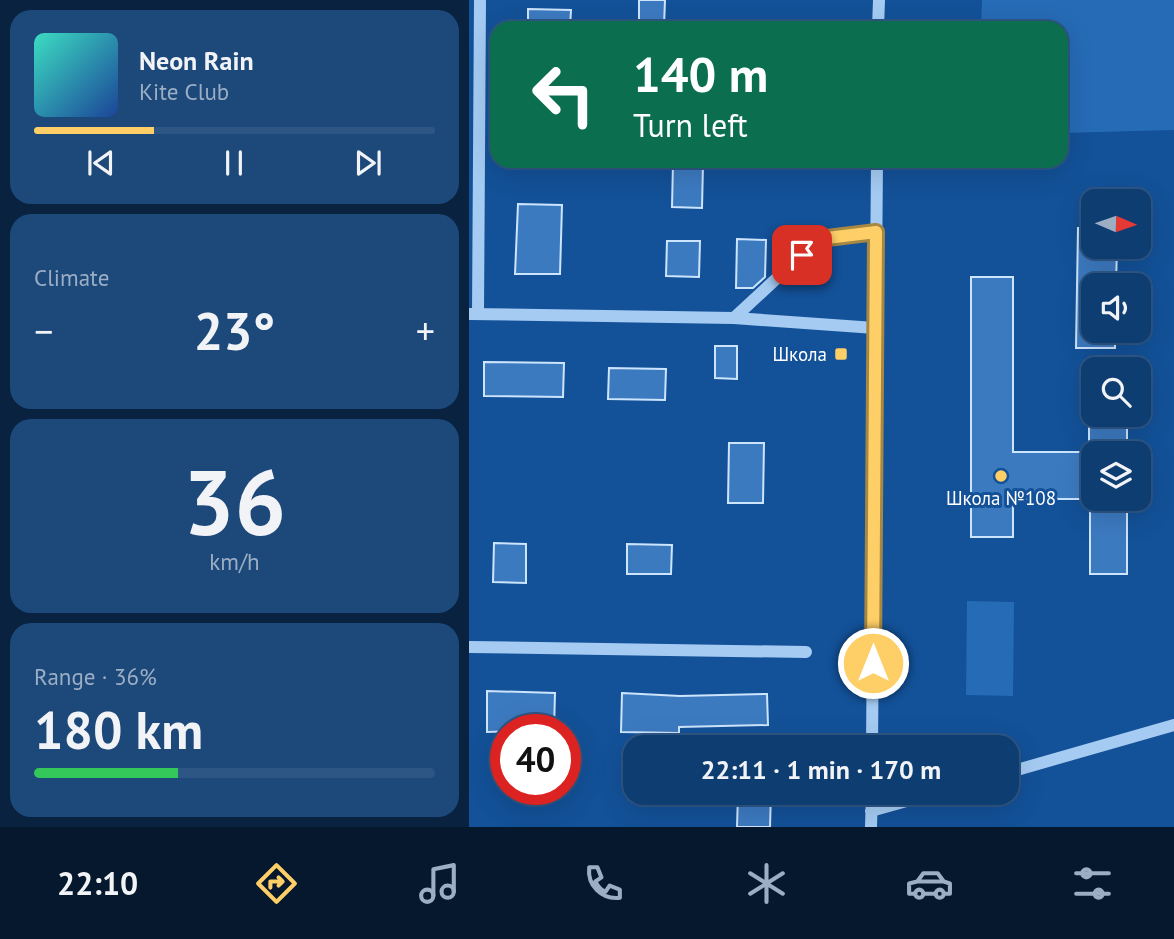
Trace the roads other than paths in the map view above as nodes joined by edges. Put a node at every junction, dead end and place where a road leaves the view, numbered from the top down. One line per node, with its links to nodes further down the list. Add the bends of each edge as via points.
1 (480, 0): 6 (street)
2 (879, 0): 3 (street)
3 (879, 21)
4 (877, 168): 5 (street)
5 (876, 232): 7 (street, via 819,239); 8 (street)
6 (473, 314): 7 (street)
7 (734, 318): 8 (street)
8 (875, 328): 12 (street)
9 (469, 647): 10 (street)
10 (806, 652)
11 (1174, 725): 13 (street)
12 (872, 735)
13 (1019, 769)
14 (871, 805): 16 (street)
15 (892, 805): 16 (street)
16 (871, 811): 17 (street)
17 (871, 827)

